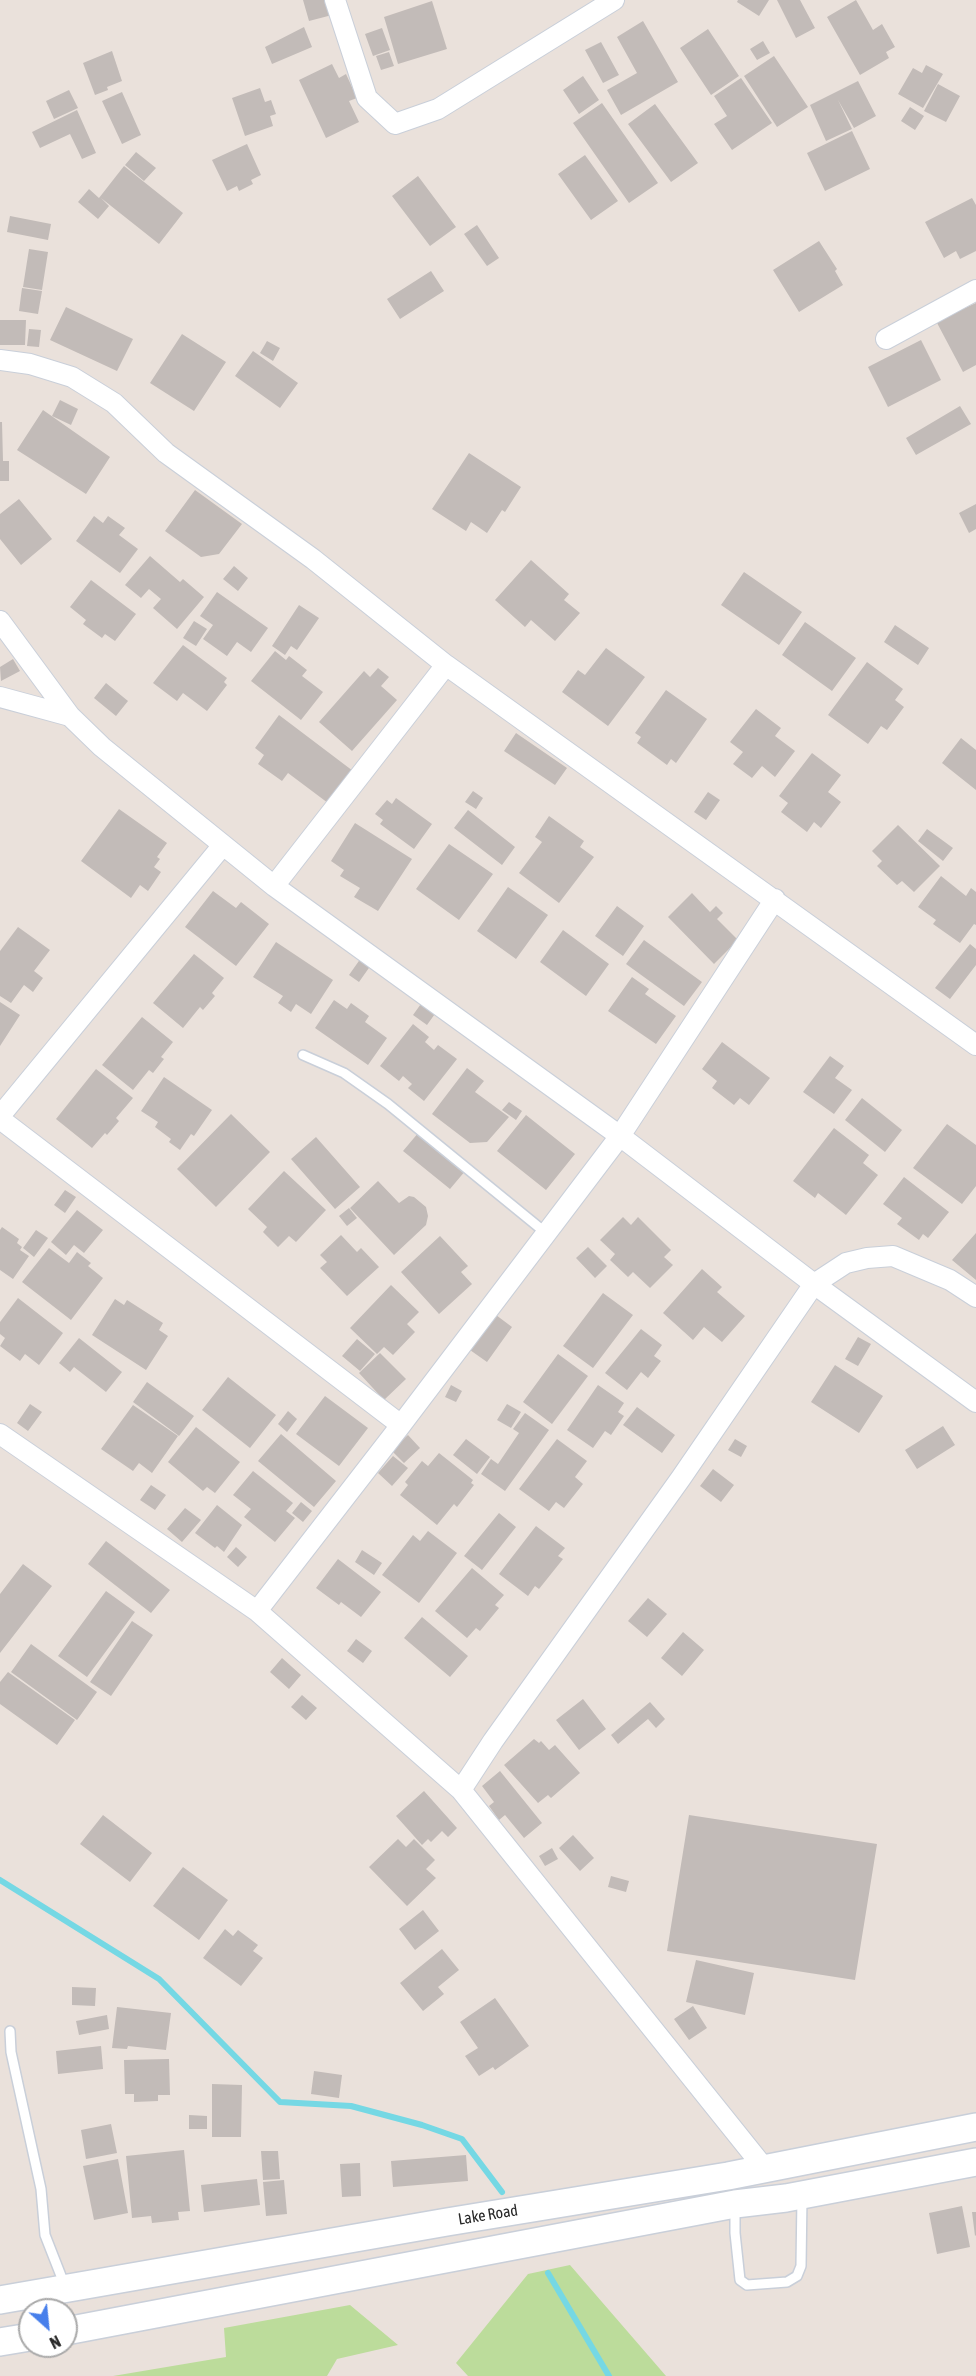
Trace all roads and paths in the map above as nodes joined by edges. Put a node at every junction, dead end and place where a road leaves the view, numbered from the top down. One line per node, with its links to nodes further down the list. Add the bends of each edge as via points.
1 (335, 0): 2 (street, via 367,98 395,124 438,109)
2 (614, 0)
3 (976, 290): 4 (street)
4 (886, 339)
5 (0, 360): 7 (street, via 30,364 72,377 114,404 166,453 313,559)
6 (0, 621): 9 (street)
7 (446, 665): 11 (street); 12 (street)
8 (0, 697): 9 (street)
9 (70, 716): 10 (street, via 102,747)
10 (223, 845): 11 (street); 15 (street)
11 (273, 886): 16 (street)
12 (775, 899): 13 (street); 16 (street)
13 (976, 1045)
14 (303, 1055): 17 (lane, via 344,1073 388,1104)
15 (0, 1117): 21 (street)
16 (620, 1136): 17 (street); 18 (street)
17 (546, 1233): 21 (street)
18 (814, 1284): 19 (street, via 846,1263 893,1257 950,1280); 20 (street); 24 (street)
19 (976, 1297)
20 (976, 1402)
21 (401, 1425): 23 (street)
22 (0, 1434): 23 (street)
23 (257, 1611): 24 (street)
24 (461, 1790): 28 (street)
25 (10, 2031): 31 (lane, via 11,2052 41,2189 45,2235)
26 (976, 2127): 28 (main road, Lake Road)
27 (976, 2162): 29 (main road)
28 (765, 2169): 31 (main road, Lake Road)
29 (802, 2194): 30 (main road); 30 (lane, via 801,2266 797,2276 787,2282 747,2285 740,2280)
30 (735, 2204): 33 (main road)
31 (66, 2288): 32 (main road, Lake Road)
32 (0, 2300)
33 (78, 2329)
34 (18, 2339): 35 (main road)
35 (0, 2342)

